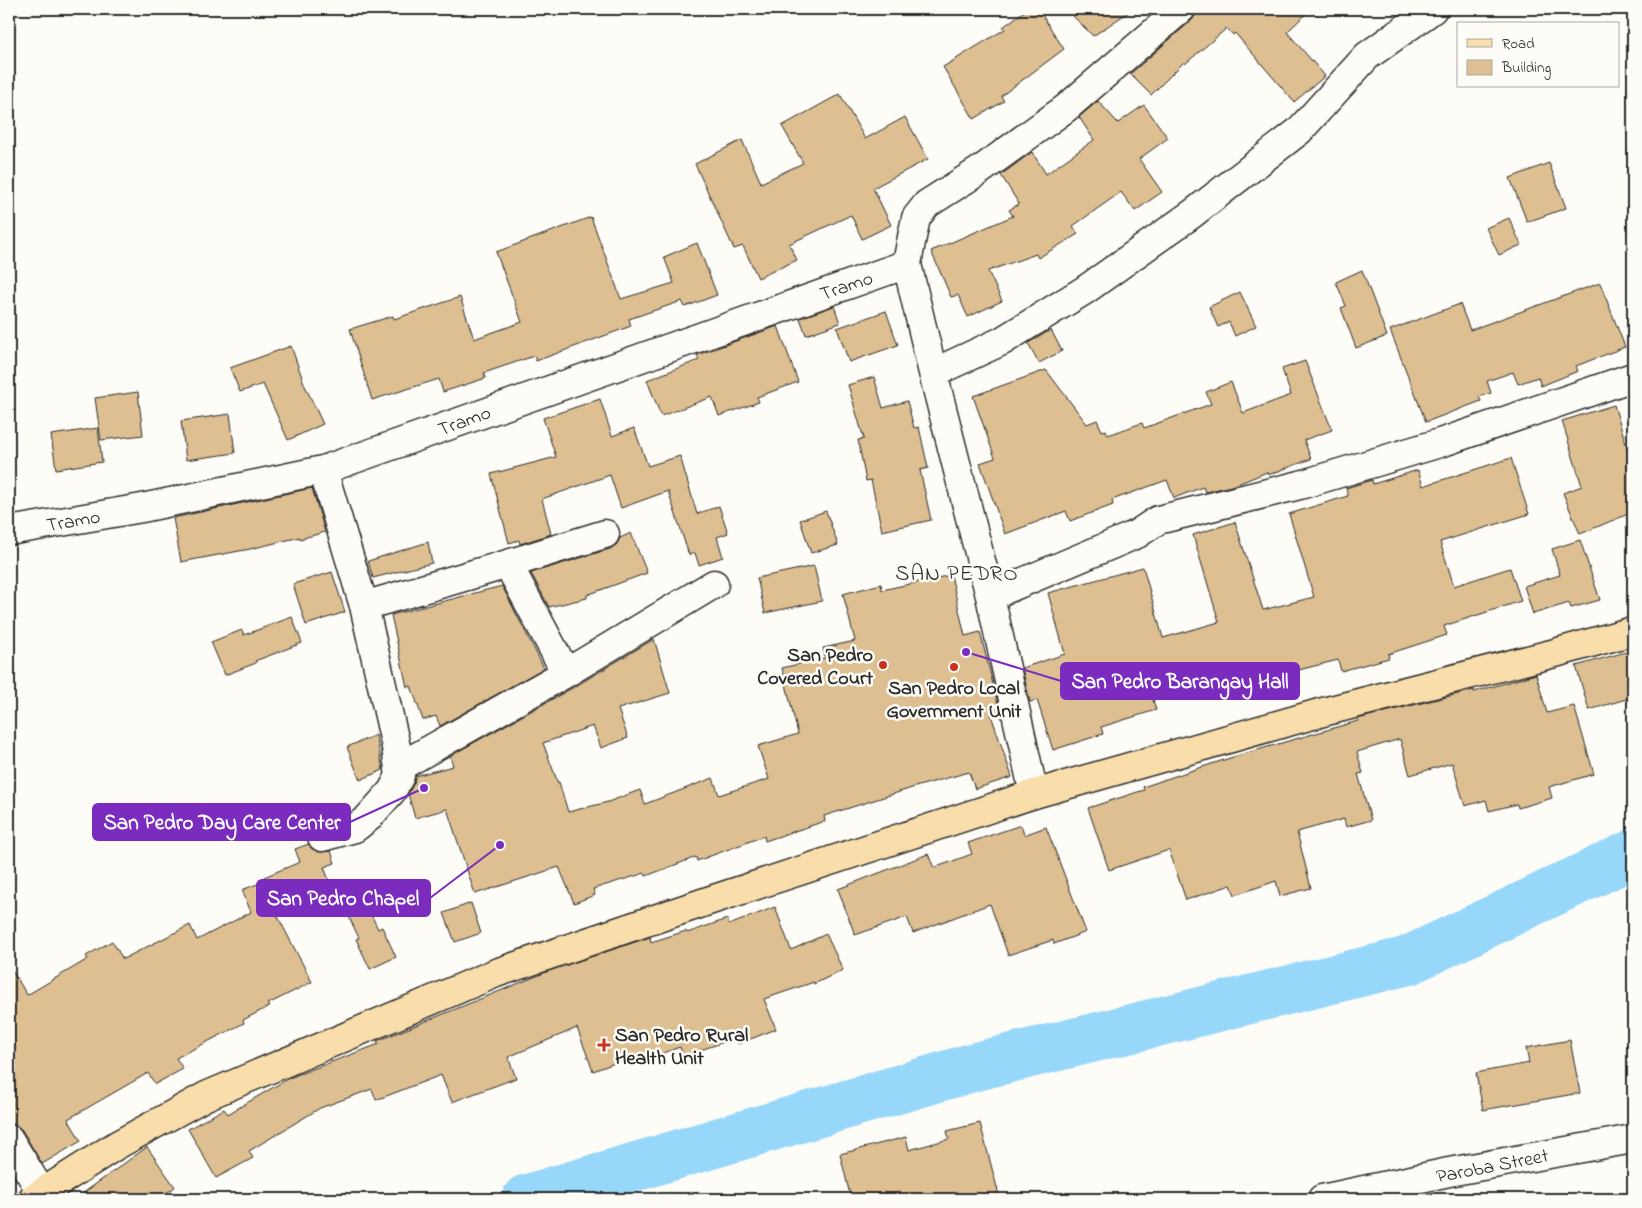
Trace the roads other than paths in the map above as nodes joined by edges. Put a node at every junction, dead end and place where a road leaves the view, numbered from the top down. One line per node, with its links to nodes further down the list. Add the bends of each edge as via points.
1 (1180, 9): 3 (street, via 1066,108 927,204 916,218)
2 (1433, 9): 4 (street, via 1367,56 1298,131 1192,214 1069,300 1002,341)
3 (907, 264): 4 (street); 6 (street, Tramo)
4 (933, 373): 11 (street)
5 (1633, 377): 11 (street, via 1443,442 1300,485 1158,520 1137,534)
6 (323, 470): 7 (street, Tramo, via 151,506); 12 (street)
7 (9, 531)
8 (605, 534): 9 (street)
9 (508, 564): 12 (street); 14 (street)
10 (714, 584): 14 (street)
11 (990, 596): 16 (street)
12 (364, 606): 15 (street)
13 (1633, 631): 16 (main road, via 1322,712)
14 (566, 673): 15 (street)
15 (399, 766): 17 (street, via 400,776 392,791 368,818 355,828)
16 (1034, 794): 20 (main road, via 496,973 206,1096)
17 (322, 837)
18 (9, 1139): 20 (street)
19 (1633, 1139): 21 (street, Paroba Street)
20 (37, 1196)
21 (1322, 1199)

